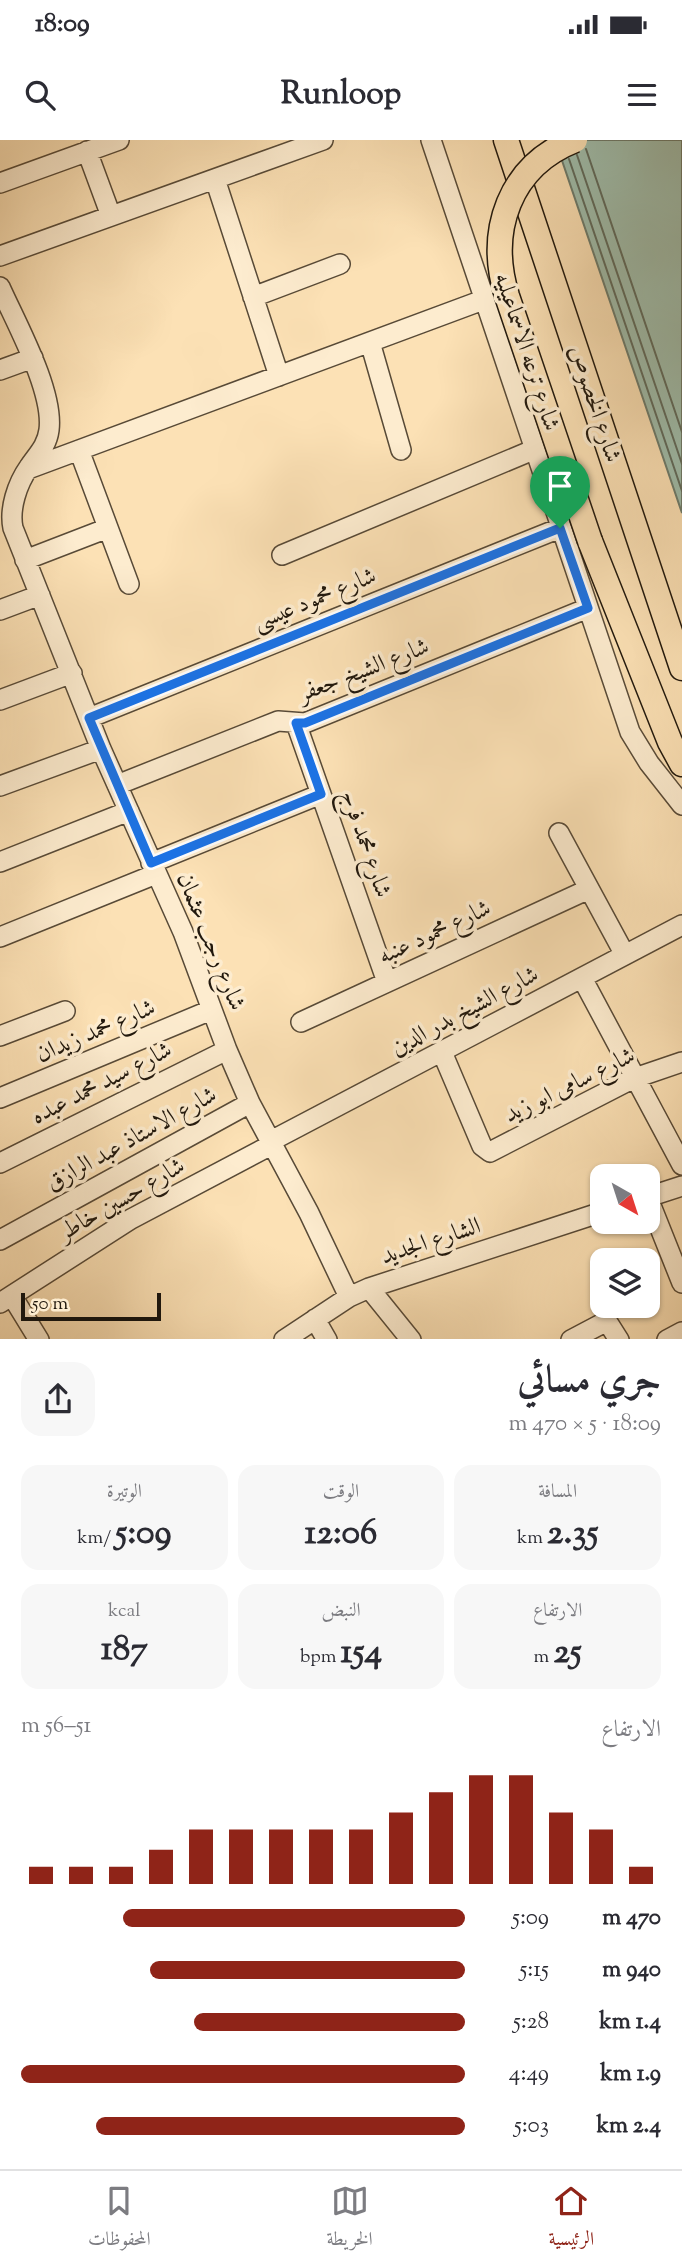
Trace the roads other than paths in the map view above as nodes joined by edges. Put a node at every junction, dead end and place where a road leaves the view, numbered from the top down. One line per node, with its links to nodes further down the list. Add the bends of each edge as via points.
1 (119, 140): 6 (street)
2 (323, 140): 7 (street)
3 (431, 140): 14 (street, شارع ترعه الاسماعيليه)
4 (506, 140): 31 (main road, شارع الخصوص)
5 (575, 140): 37 (main road, bridge, via 546,155 516,188 503,219 498,252 507,296 590,541)
6 (87, 151): 8 (street); 9 (street)
7 (215, 179): 9 (street); 13 (street)
8 (0, 183)
9 (111, 216): 10 (street)
10 (0, 256)
11 (340, 264): 13 (street)
12 (0, 287): 16 (street, شارع رجب عثمان)
13 (253, 297): 18 (street)
14 (483, 300): 15 (street); 21 (street, شارع ترعه الاسماعيليه)
15 (370, 342): 18 (street); 20 (street)
16 (33, 358): 17 (street); 22 (street, شارع رجب عثمان, via 49,430 44,448)
17 (0, 370)
18 (279, 376): 19 (street)
19 (79, 450): 22 (street); 23 (street)
20 (401, 450)
21 (533, 450): 24 (street, شارع ترعه الاسماعيليه); 25 (street)
22 (27, 470): 26 (street, شارع رجب عثمان, via 10,515)
23 (108, 528): 26 (street); 27 (street)
24 (560, 528): 29 (street, شارع ترعه الاسماعيليه); 34 (street, شارع محمود عيسى)
25 (282, 555)
26 (25, 560): 28 (street, شارع رجب عثمان)
27 (129, 584)
28 (40, 595): 30 (street); 32 (street, شارع رجب عثمان)
29 (588, 608): 35 (street, شارع الشيخ جعفر); 41 (street, شارع ترعه الاسماعيليه, via 630,732)
30 (0, 610)
31 (682, 668)
32 (72, 673): 33 (street); 34 (street, شارع رجب عثمان)
33 (0, 700)
34 (89, 718): 36 (street, شارع رجب عثمان)
35 (296, 723): 38 (street, شارع الشيخ جعفر, via 278,721); 40 (street, شارع محمد فرج)
36 (101, 749): 38 (street, شارع رجب عثمان); 39 (street)
37 (682, 764)
38 (117, 785): 42 (street, شارع رجب عثمان)
39 (0, 786)
40 (321, 794): 45 (street); 51 (street, شارع محمد فرج)
41 (682, 805)
42 (129, 811): 44 (street); 45 (street, شارع رجب عثمان)
43 (559, 832): 46 (street)
44 (0, 862)
45 (153, 869): 48 (street); 52 (street, شارع رجب عثمان, via 183,932)
46 (589, 889): 49 (street); 51 (street, شارع محمود عنبه)
47 (679, 933): 49 (street, شارع الشيخ بدر الدين)
48 (0, 937)
49 (625, 955): 50 (street, شارع الشيخ بدر الدين)
50 (582, 978): 57 (street, شارع الشيخ بدر الدين); 59 (street)
51 (387, 982): 54 (street, شارع محمود عنبه)
52 (211, 1010): 56 (street, شارع رجب عثمان); 60 (street, شارع محمد زيدان)
53 (65, 1011): 55 (street)
54 (301, 1022)
55 (0, 1036)
56 (227, 1049): 61 (street, شارع رجب عثمان); 63 (street, شارع سيد محمد عبده)
57 (442, 1052): 59 (street, شارع سامى ابو زيد, via 488,1152); 62 (street, شارع الشيخ بدر الدين)
58 (682, 1062): 59 (street, شارع سامى ابو زيد)
59 (636, 1078): 64 (street)
60 (0, 1098)
61 (250, 1103): 62 (street, شارع رجب عثمان); 69 (street, شارع الاستاذ عبد الرازق)
62 (272, 1143): 72 (street, شارع رجب عثمان); 73 (street, شارع حسين خاطر, via 131,1219)
63 (0, 1163)
64 (682, 1165)
65 (682, 1186): 66 (street)
66 (660, 1194)
67 (590, 1216): 71 (street, الشارع الجديد)
68 (660, 1228): 70 (street)
69 (0, 1240)
70 (682, 1283)
71 (369, 1288): 72 (street, الشارع الجديد); 79 (street)
72 (349, 1297): 74 (street, الشارع الجديد)
73 (6, 1299): 76 (street)
74 (315, 1319): 77 (street, الشارع الجديد); 78 (street)
75 (682, 1332): 82 (street)
76 (39, 1339)
77 (284, 1339)
78 (327, 1339)
79 (411, 1339)
80 (571, 1339): 81 (street, via 607,1321)
81 (619, 1339)
82 (667, 1339)

